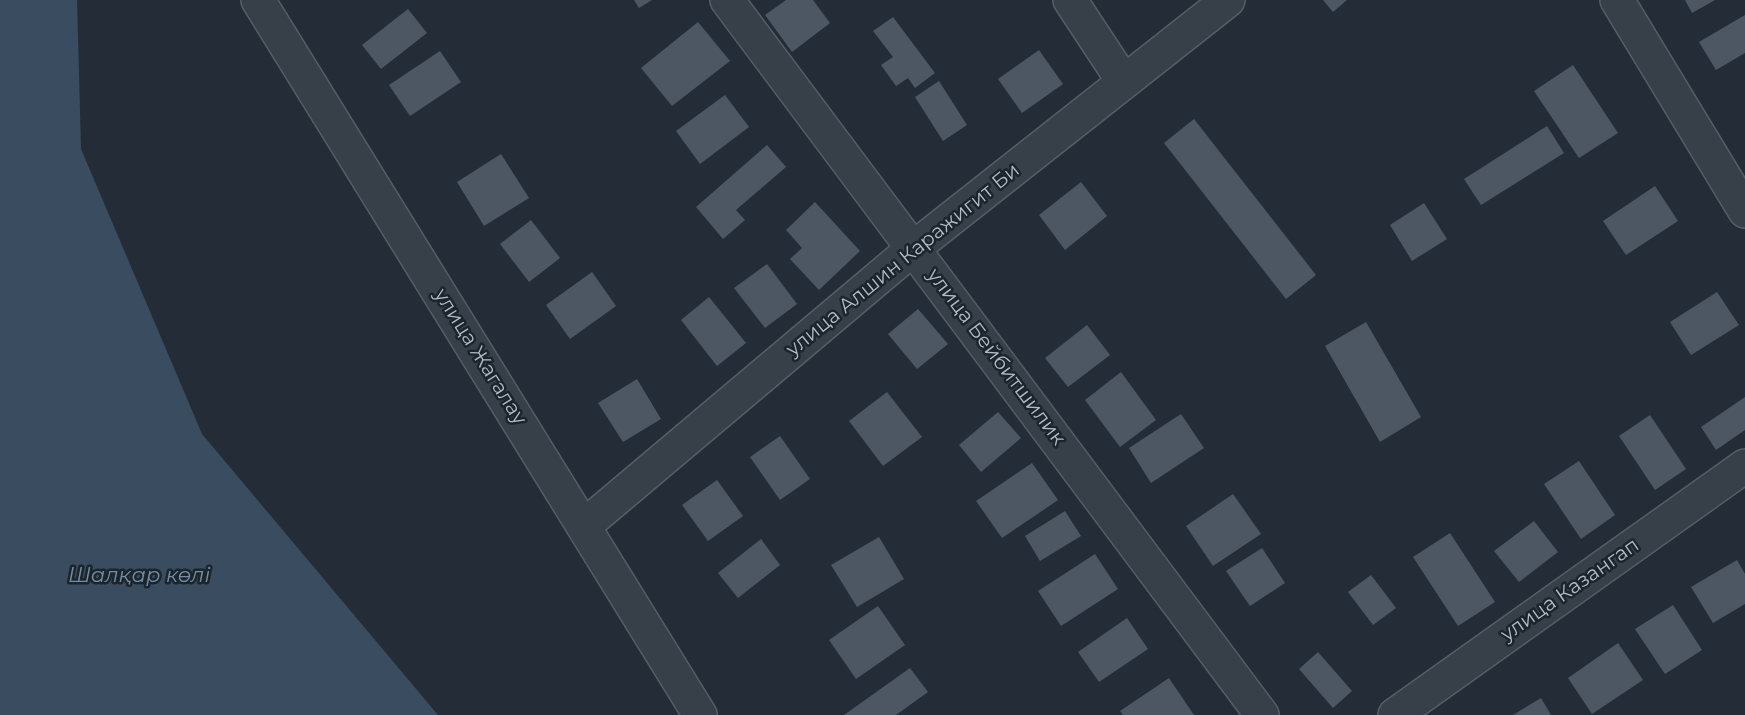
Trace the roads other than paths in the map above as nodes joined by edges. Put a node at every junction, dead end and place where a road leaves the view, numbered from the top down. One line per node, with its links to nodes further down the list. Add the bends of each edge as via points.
1 (258, 0): 10 (street, улица Жагалау)
2 (727, 0): 8 (street, улица Бейбитшилик)
3 (1070, 0): 6 (street)
4 (1228, 0): 6 (street, улица Алшин Каражигит Би)
5 (1617, 0): 7 (street)
6 (1124, 82): 8 (street, улица Алшин Каражигит Би)
7 (1745, 211)
8 (915, 247): 10 (street, улица Алшин Каражигит Би); 12 (street, улица Бейбитшилик)
9 (1745, 466): 13 (street, улица Казангап)
10 (584, 526): 11 (street, улица Жагалау)
11 (700, 715)
12 (1262, 715)
13 (1395, 715)

